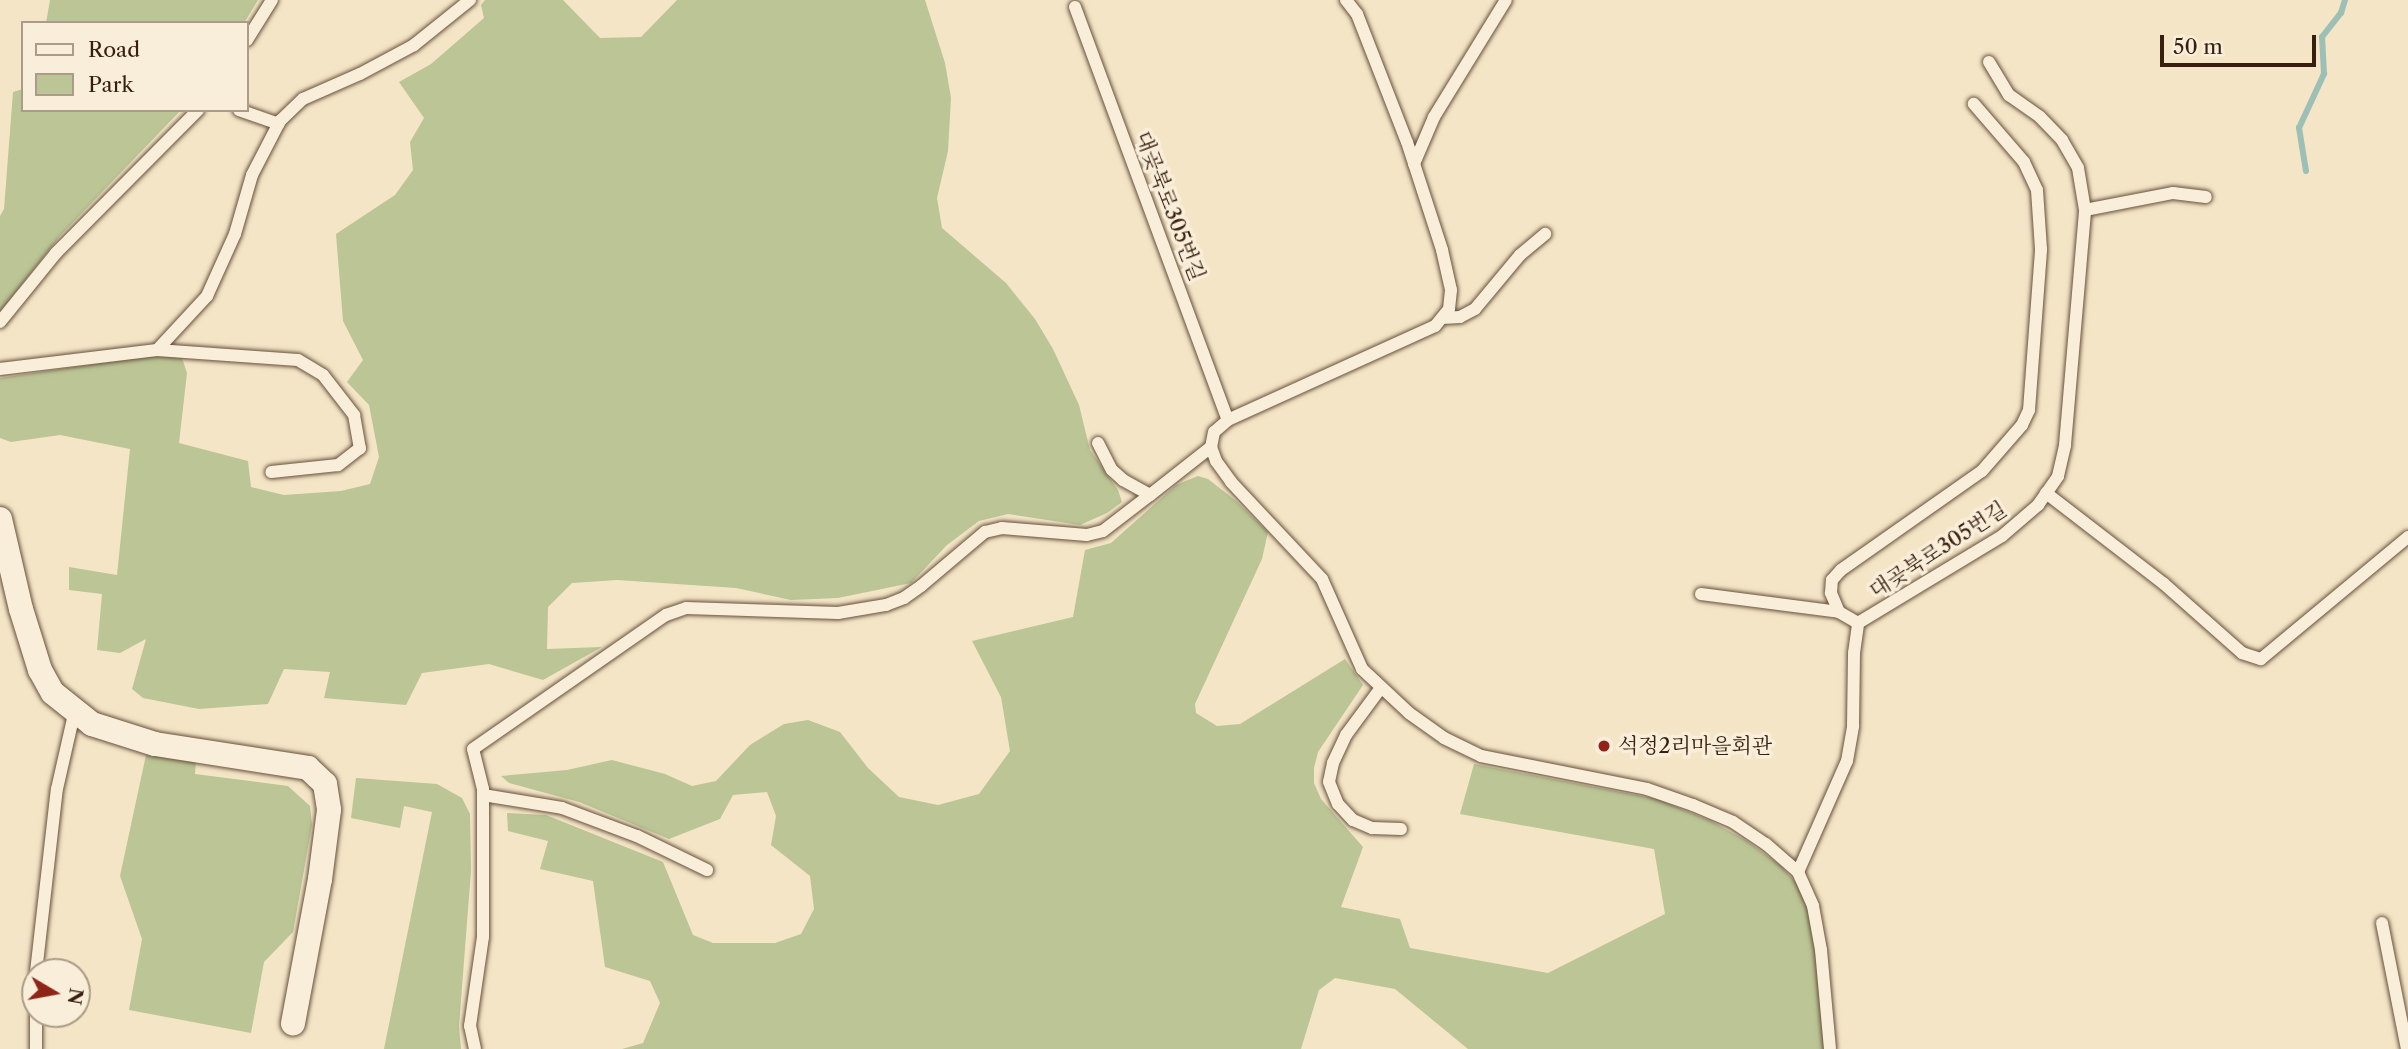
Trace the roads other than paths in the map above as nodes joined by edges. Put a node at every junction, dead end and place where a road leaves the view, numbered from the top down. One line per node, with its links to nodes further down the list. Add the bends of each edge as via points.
1 (272, 0): 6 (lane)
2 (470, 0): 11 (lane, via 414,44 303,99)
3 (1346, 0): 12 (lane, via 1357,14)
4 (1506, 0): 12 (lane, via 1434,117)
5 (1075, 7): 20 (lane, 대곶북로305번길)
6 (248, 38)
7 (1989, 62): 14 (lane, 대곶북로305번길, via 2009,94 2062,140 2078,169)
8 (1974, 104): 29 (lane, via 2024,162 2037,190 2041,249 2029,410 2022,425 1982,471 1840,570 1832,580 1831,593)
9 (196, 112): 17 (lane, via 56,253)
10 (245, 112): 11 (lane)
11 (279, 124): 18 (lane, via 252,175 235,233 207,296)
12 (1414, 164): 16 (lane, via 1451,290 1449,309)
13 (2206, 197): 14 (lane, via 2173,193)
14 (2085, 210): 24 (lane, 대곶북로305번길, via 2065,445 2058,476)
15 (1545, 234): 16 (lane, via 1520,255 1475,309 1460,317)
16 (1442, 318): 20 (lane, via 1435,326)
17 (0, 322)
18 (157, 350): 19 (lane); 23 (lane, via 298,360 323,375 354,415 359,448 338,465)
19 (0, 369)
20 (1228, 420): 22 (lane, via 1214,432)
21 (1098, 443): 25 (lane, via 1112,470)
22 (1212, 447): 25 (lane); 31 (lane, via 1231,482 1322,579 1351,650)
23 (271, 472)
24 (2046, 493): 27 (lane, via 2163,583 2242,653 2261,659); 30 (lane, 대곶북로305번길, via 2002,536)
25 (1150, 495): 33 (lane, via 1103,531 1087,535 1002,528 985,532 921,586 886,605 838,613 686,608 666,615 473,749)
26 (0, 519): 32 (street, via 40,670 53,693)
27 (2408, 537)
28 (1701, 594): 29 (lane)
29 (1839, 612): 30 (lane)
30 (1858, 623): 36 (lane, 대곶북로305번길, via 1847,761)
31 (1380, 689): 34 (lane, via 1346,735 1329,782 1338,804 1353,820 1372,828); 36 (lane, via 1444,738 1481,756 1647,789 1693,805 1733,822)
32 (75, 710): 38 (lane, via 57,789); 39 (street, via 92,724 155,744 308,768 326,784 329,810 320,879)
33 (483, 795): 35 (lane, via 562,808 637,836); 42 (lane, via 483,937 470,1026)
34 (1401, 829)
35 (707, 870)
36 (1797, 872): 43 (lane, via 1813,906)
37 (2382, 923): 44 (lane)
38 (38, 958)
39 (293, 1023)
40 (36, 1028): 41 (lane)
41 (36, 1049)
42 (475, 1049)
43 (1830, 1049)
44 (2407, 1049)

